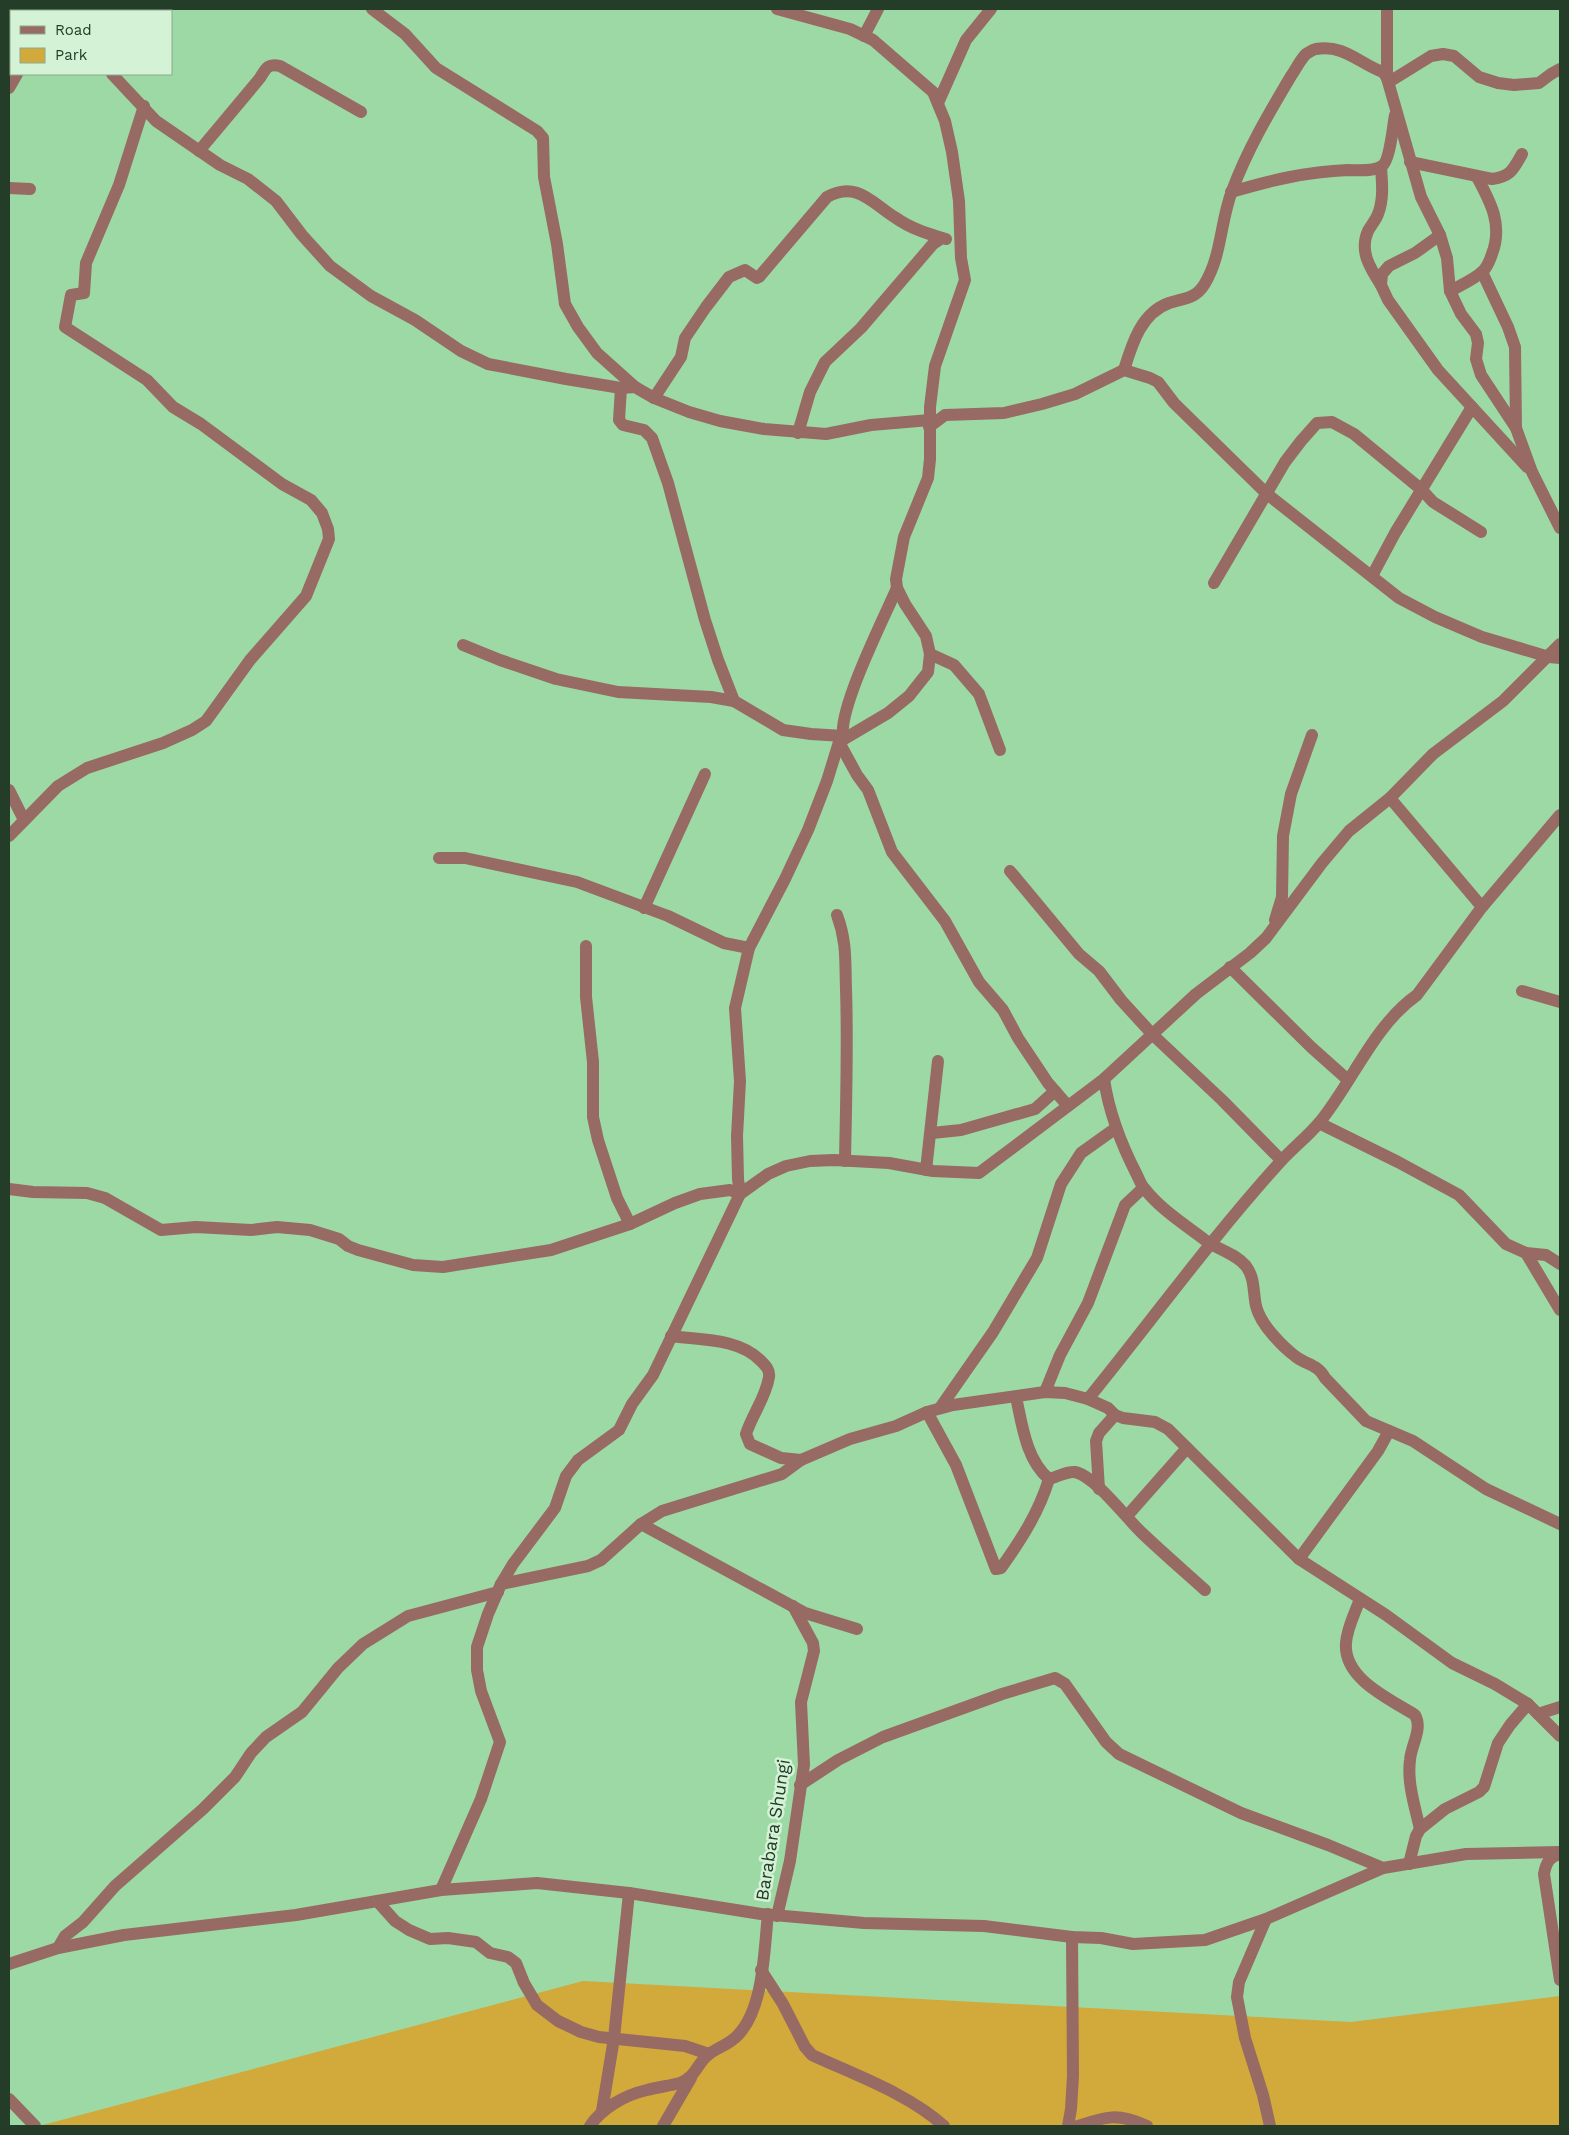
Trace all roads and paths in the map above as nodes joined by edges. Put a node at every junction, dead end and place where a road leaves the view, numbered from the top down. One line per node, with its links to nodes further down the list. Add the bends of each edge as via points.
1 (372, 9): 31 (street, via 405,34 436,68 537,131 543,138 544,176 565,304 597,352)
2 (777, 9): 6 (street, via 850,29)
3 (878, 9): 6 (street)
4 (991, 9): 12 (street, via 966,40)
5 (1387, 9): 10 (street)
6 (864, 36): 12 (street, via 922,81)
7 (1560, 69): 10 (street, via 1539,83 1498,83 1479,77 1454,56 1443,54 1431,56)
8 (17, 75): 11 (street)
9 (115, 75): 13 (street)
10 (1388, 80): 15 (street); 23 (street, via 1383,72 1344,52 1319,49 1306,54 1259,133)
11 (9, 88)
12 (938, 103): 26 (street, via 952,152)
13 (144, 106): 16 (street, via 156,121); 58 (street, via 119,185 86,263 84,293 71,295 65,327 147,380 173,407 282,484 311,500 322,513 329,539 306,596 250,660 206,721 163,743 87,768 58,786)
14 (361, 112): 16 (street, via 272,64 267,66)
15 (1396, 112): 18 (street); 19 (street, via 1386,162)
16 (199, 151): 32 (street, via 248,179 276,201 330,266 371,296 461,351 488,364 518,371)
17 (1522, 154): 20 (street, via 1511,172 1502,178)
18 (1410, 162): 20 (street); 24 (street, via 1421,197)
19 (1381, 167): 23 (street, via 1309,172); 28 (street, via 1382,200 1378,215 1368,230 1365,255)
20 (1477, 177): 27 (street, via 1497,222 1494,248)
21 (9, 188): 22 (street)
22 (30, 189)
23 (1231, 192): 30 (street, via 1216,260 1204,284 1192,298 1169,303 1153,312 1134,340)
24 (1440, 235): 28 (street, via 1416,254 1389,266 1382,274); 29 (street, via 1447,258)
25 (942, 238): 26 (street); 33 (street, via 907,225 861,193 836,192 827,197 759,278 745,270 729,277 685,338 681,357); 37 (street, via 926,252 861,328 825,362 810,392)
26 (961, 241): 35 (street, via 965,280 935,366)
27 (1482, 272): 29 (street); 36 (street, via 1514,347)
28 (1381, 285): 34 (street, via 1421,347)
29 (1450, 291): 36 (street, via 1476,334 1476,359 1481,375)
30 (1124, 370): 35 (street, via 1075,394 1042,404 1004,413 945,415); 40 (street, via 1158,382 1174,403)
31 (635, 387): 32 (street); 33 (street)
32 (621, 388): 50 (street, via 619,420 622,425 644,430 652,438 668,483 718,660)
33 (654, 398): 37 (street, via 720,421)
34 (1472, 407): 38 (street); 39 (street)
35 (930, 420): 37 (street, via 871,424 826,434); 45 (street, via 928,478 904,536)
36 (1516, 428): 38 (street)
37 (798, 433)
38 (1532, 472): 41 (street)
39 (1422, 490): 40 (street, via 1354,434 1332,422 1317,424 1301,440); 42 (street, via 1433,502); 43 (street)
40 (1267, 494): 43 (street); 44 (street)
41 (1560, 528)
42 (1481, 532)
43 (1372, 576): 49 (street, via 1399,598 1435,617 1482,637)
44 (1214, 583)
45 (897, 588): 48 (street, via 926,636); 52 (street, via 857,679)
46 (1560, 644): 49 (street)
47 (463, 645): 50 (street, via 556,679 618,692)
48 (930, 654): 52 (street, via 928,672 909,696 888,713); 53 (street, via 954,665 979,694)
49 (1554, 658): 56 (street, via 1433,754)
50 (734, 701): 52 (street, via 783,730)
51 (1312, 735): 65 (street, via 1291,794 1283,836 1282,897)
52 (841, 738): 67 (street, via 808,830); 75 (street, via 857,775 868,790 892,852 946,921 979,982 1003,1010 1018,1038)
53 (1000, 750)
54 (705, 774): 63 (street)
55 (9, 790): 58 (street)
56 (1390, 798): 62 (street); 65 (street, via 1349,831)
57 (1560, 815): 62 (street)
58 (24, 820): 59 (street)
59 (9, 836)
60 (439, 858): 63 (street, via 465,858 577,882)
61 (1010, 871): 71 (street, via 1079,954 1099,970)
62 (1482, 906): 74 (street, via 1417,996 1402,1006)
63 (644, 908): 67 (street, via 724,943)
64 (837, 915): 81 (street, via 844,932 846,950)
65 (1274, 926): 68 (street, via 1266,938)
66 (586, 946): 86 (street, via 593,1117 617,1198)
67 (749, 948): 85 (street, via 735,1008 740,1080 737,1136)
68 (1230, 967): 71 (street); 74 (street)
69 (1522, 991): 70 (street)
70 (1560, 1002)
71 (1153, 1035): 73 (street); 80 (street)
72 (938, 1061): 79 (street)
73 (1104, 1079): 76 (street); 78 (street)
74 (1348, 1080): 77 (street)
75 (1055, 1091): 76 (street); 79 (street, via 1034,1109 961,1130)
76 (1068, 1106): 82 (street, via 979,1173)
77 (1319, 1123): 80 (street); 88 (street, via 1459,1196 1506,1244)
78 (1116, 1128): 83 (street); 95 (street, via 1082,1153 1066,1176 1037,1258 993,1332)
79 (932, 1133): 82 (street)
80 (1281, 1160): 87 (street)
81 (845, 1161): 82 (street, via 889,1163); 85 (street, via 810,1161 786,1166 768,1174)
82 (926, 1170)
83 (1143, 1188): 87 (street); 92 (street, via 1125,1206 1088,1303 1060,1355)
84 (9, 1189): 86 (street, via 87,1193 104,1198 161,1230 277,1227 310,1230 339,1239 358,1250 413,1265 442,1267 551,1250)
85 (740, 1194): 86 (street, via 730,1190 700,1194); 91 (street)
86 (630, 1224)
87 (1211, 1245): 94 (street); 98 (street, via 1246,1266 1253,1282 1259,1315 1274,1336 1296,1358 1321,1371 1366,1421)
88 (1526, 1253): 89 (street, via 1546,1255); 90 (street)
89 (1560, 1264)
90 (1560, 1310)
91 (671, 1336): 100 (street, via 742,1347 757,1357 770,1375 748,1428 747,1440 756,1448 782,1458); 107 (street, via 618,1430 578,1460 566,1476 555,1508)
92 (1045, 1392): 93 (street); 94 (street, via 1065,1392)
93 (1016, 1397): 95 (street); 101 (street, via 1036,1464)
94 (1088, 1399): 97 (street)
95 (940, 1408): 96 (street)
96 (927, 1412): 100 (street); 101 (street, via 956,1465 996,1569 1001,1568 1030,1525)
97 (1115, 1415): 99 (street, via 1155,1422 1168,1429); 102 (street, via 1096,1441)
98 (1389, 1432): 105 (street, via 1429,1450 1486,1489); 106 (street)
99 (1186, 1448): 103 (street); 106 (street)
100 (801, 1460): 104 (street, via 782,1474 662,1511)
101 (1049, 1479): 102 (street, via 1076,1472)
102 (1099, 1489): 103 (street)
103 (1127, 1516): 108 (street)
104 (641, 1524): 107 (street, via 601,1560 588,1566); 110 (street)
105 (1560, 1524)
106 (1299, 1558): 109 (street)
107 (499, 1588): 121 (street, via 477,1647 477,1670 481,1691 500,1742 481,1800); 127 (street, via 408,1616 363,1644 338,1668 302,1712 266,1737 250,1753 235,1777 122,1880 83,1922 65,1936)
108 (1205, 1590)
109 (1360, 1599): 112 (street, via 1452,1663); 117 (street, via 1350,1626 1347,1654 1359,1676 1418,1720 1409,1774)
110 (793, 1606): 111 (street, via 805,1613); 116 (street, Barabara Shungi, via 814,1651 801,1702 804,1765)
111 (857, 1629)
112 (1528, 1704): 114 (street); 117 (street, via 1498,1743 1479,1792 1445,1809)
113 (1560, 1707): 114 (street)
114 (1538, 1714): 115 (street)
115 (1560, 1736)
116 (800, 1785): 120 (street, via 846,1755 883,1737 1055,1678 1066,1684 1106,1742 1119,1754 1241,1813 1328,1844); 124 (street, Barabara Shungi, via 790,1862)
117 (1420, 1829): 119 (street)
118 (1560, 1853): 119 (street, via 1466,1854); 130 (street, via 1552,1856 1544,1874)
119 (1409, 1864): 120 (street)
120 (1383, 1868): 125 (street)
121 (441, 1890): 122 (street, via 537,1883); 123 (street)
122 (629, 1893): 124 (street); 131 (street)
123 (378, 1902): 127 (street, via 296,1916 124,1935); 131 (street, via 395,1921 430,1939 476,1942 490,1953 508,1957 516,1962 537,2005 558,2021 581,2032)
124 (772, 1915): 126 (street, via 864,1923 984,1926); 129 (street, Barabara Shungi)
125 (1266, 1918): 126 (street, via 1205,1940 1133,1944); 143 (street, via 1239,1982 1237,1997)
126 (1072, 1937): 140 (street, via 1073,2076)
127 (58, 1948): 128 (street)
128 (9, 1964)
129 (761, 1970): 132 (street, Barabara Shungi, via 754,2011 739,2034); 139 (street, via 812,2055 889,2091)
130 (1560, 1980)
131 (614, 2038): 132 (street, via 685,2046); 135 (street)
132 (709, 2054): 133 (street)
133 (692, 2078): 135 (street, via 644,2090); 138 (street)
134 (9, 2098): 136 (street)
135 (602, 2111): 137 (street)
136 (35, 2126)
137 (590, 2126)
138 (663, 2126)
139 (944, 2126)
140 (1068, 2126)
141 (1078, 2126): 142 (street, via 1116,2116)
142 (1148, 2126)
143 (1270, 2126)

